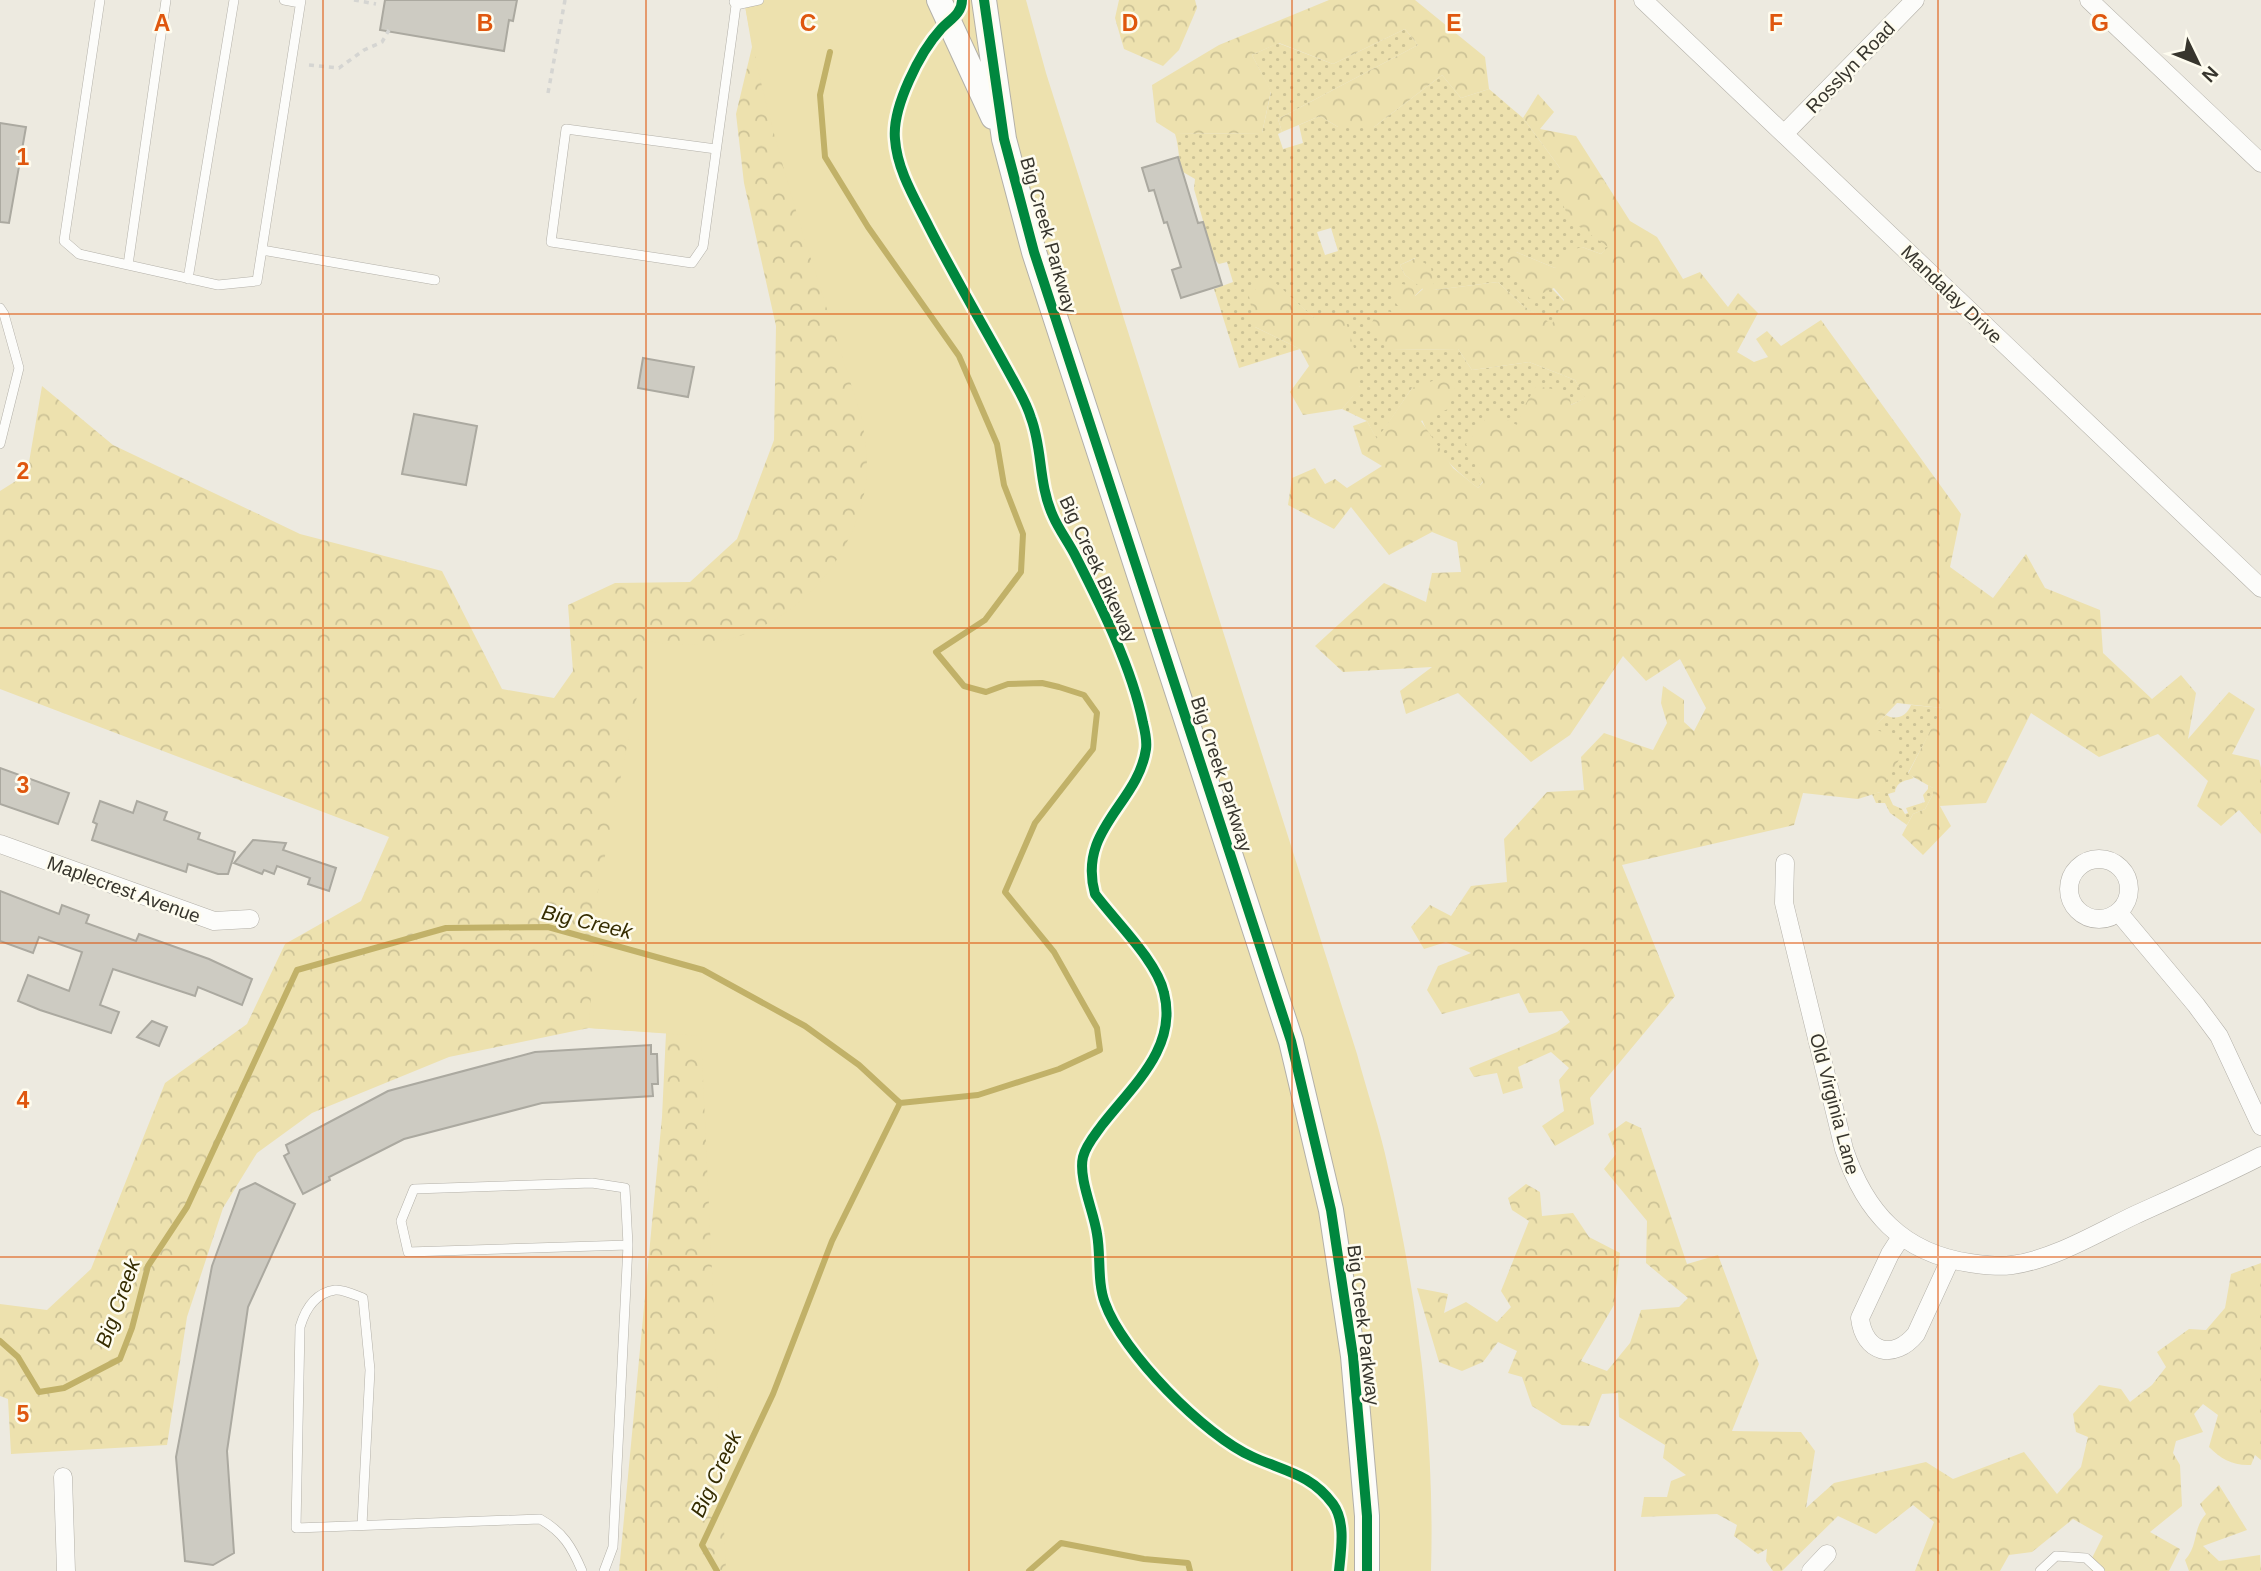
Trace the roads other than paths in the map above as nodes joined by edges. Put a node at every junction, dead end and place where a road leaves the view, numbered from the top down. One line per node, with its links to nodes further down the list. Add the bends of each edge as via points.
1 (100, 0): 18 (lane, via 64,241 79,254)
2 (166, 0): 18 (lane)
3 (234, 0): 19 (lane)
4 (284, 0): 11 (lane)
5 (759, 0): 12 (lane)
6 (939, 0): 14 (street, Big Creek Parkway)
7 (984, 0): 14 (street, Big Creek Parkway)
8 (1643, 0): 13 (street, Mandalay Drive)
9 (1915, 0): 13 (street, Rosslyn Road)
10 (2089, 0): 16 (street)
11 (301, 2): 17 (lane)
12 (735, 2): 15 (lane)
13 (1784, 134): 23 (street, Mandalay Drive)
14 (1004, 139): 39 (street, Big Creek Parkway, via 1037,264 1291,1041 1331,1210 1353,1356 1367,1516)
15 (716, 149): 15 (lane, via 703,247 692,263 551,242 566,129)
16 (2261, 163)
17 (262, 250): 19 (lane, via 257,281 218,285); 20 (lane)
18 (128, 265): 19 (lane)
19 (188, 279)
20 (435, 280)
21 (0, 308): 22 (lane, via 19,368)
22 (0, 444)
23 (2261, 588)
24 (0, 844): 27 (street, Maplecrest Avenue, via 214,921)
25 (1785, 863): 30 (street, Old Virginia Lane, via 1784,902 1844,1149 1866,1199)
26 (2119, 913): 28 (street, via 2219,1036)
27 (250, 919)
28 (2261, 1126)
29 (2261, 1156): 32 (street, Old Virginia Lane, via 2057,1252 2012,1265)
30 (1901, 1237): 32 (street, Old Virginia Lane); 32 (street, via 1860,1318 1866,1340 1877,1348 1899,1349 1909,1343)
31 (628, 1245): 31 (lane, via 625,1188 592,1183 414,1189 401,1221 408,1252); 38 (lane, via 613,1547)
32 (1950, 1260)
33 (63, 1477): 36 (street)
34 (362, 1525): 34 (lane, via 296,1528 300,1327 305,1311 319,1296 337,1289 363,1298 370,1370); 37 (lane, via 540,1519 573,1547)
35 (1827, 1554): 40 (street)
36 (66, 1571)
37 (582, 1571)
38 (604, 1571)
39 (1367, 1571)
40 (1811, 1571)
41 (2040, 1571): 42 (lane, via 2056,1556 2086,1558)
42 (2100, 1571)

